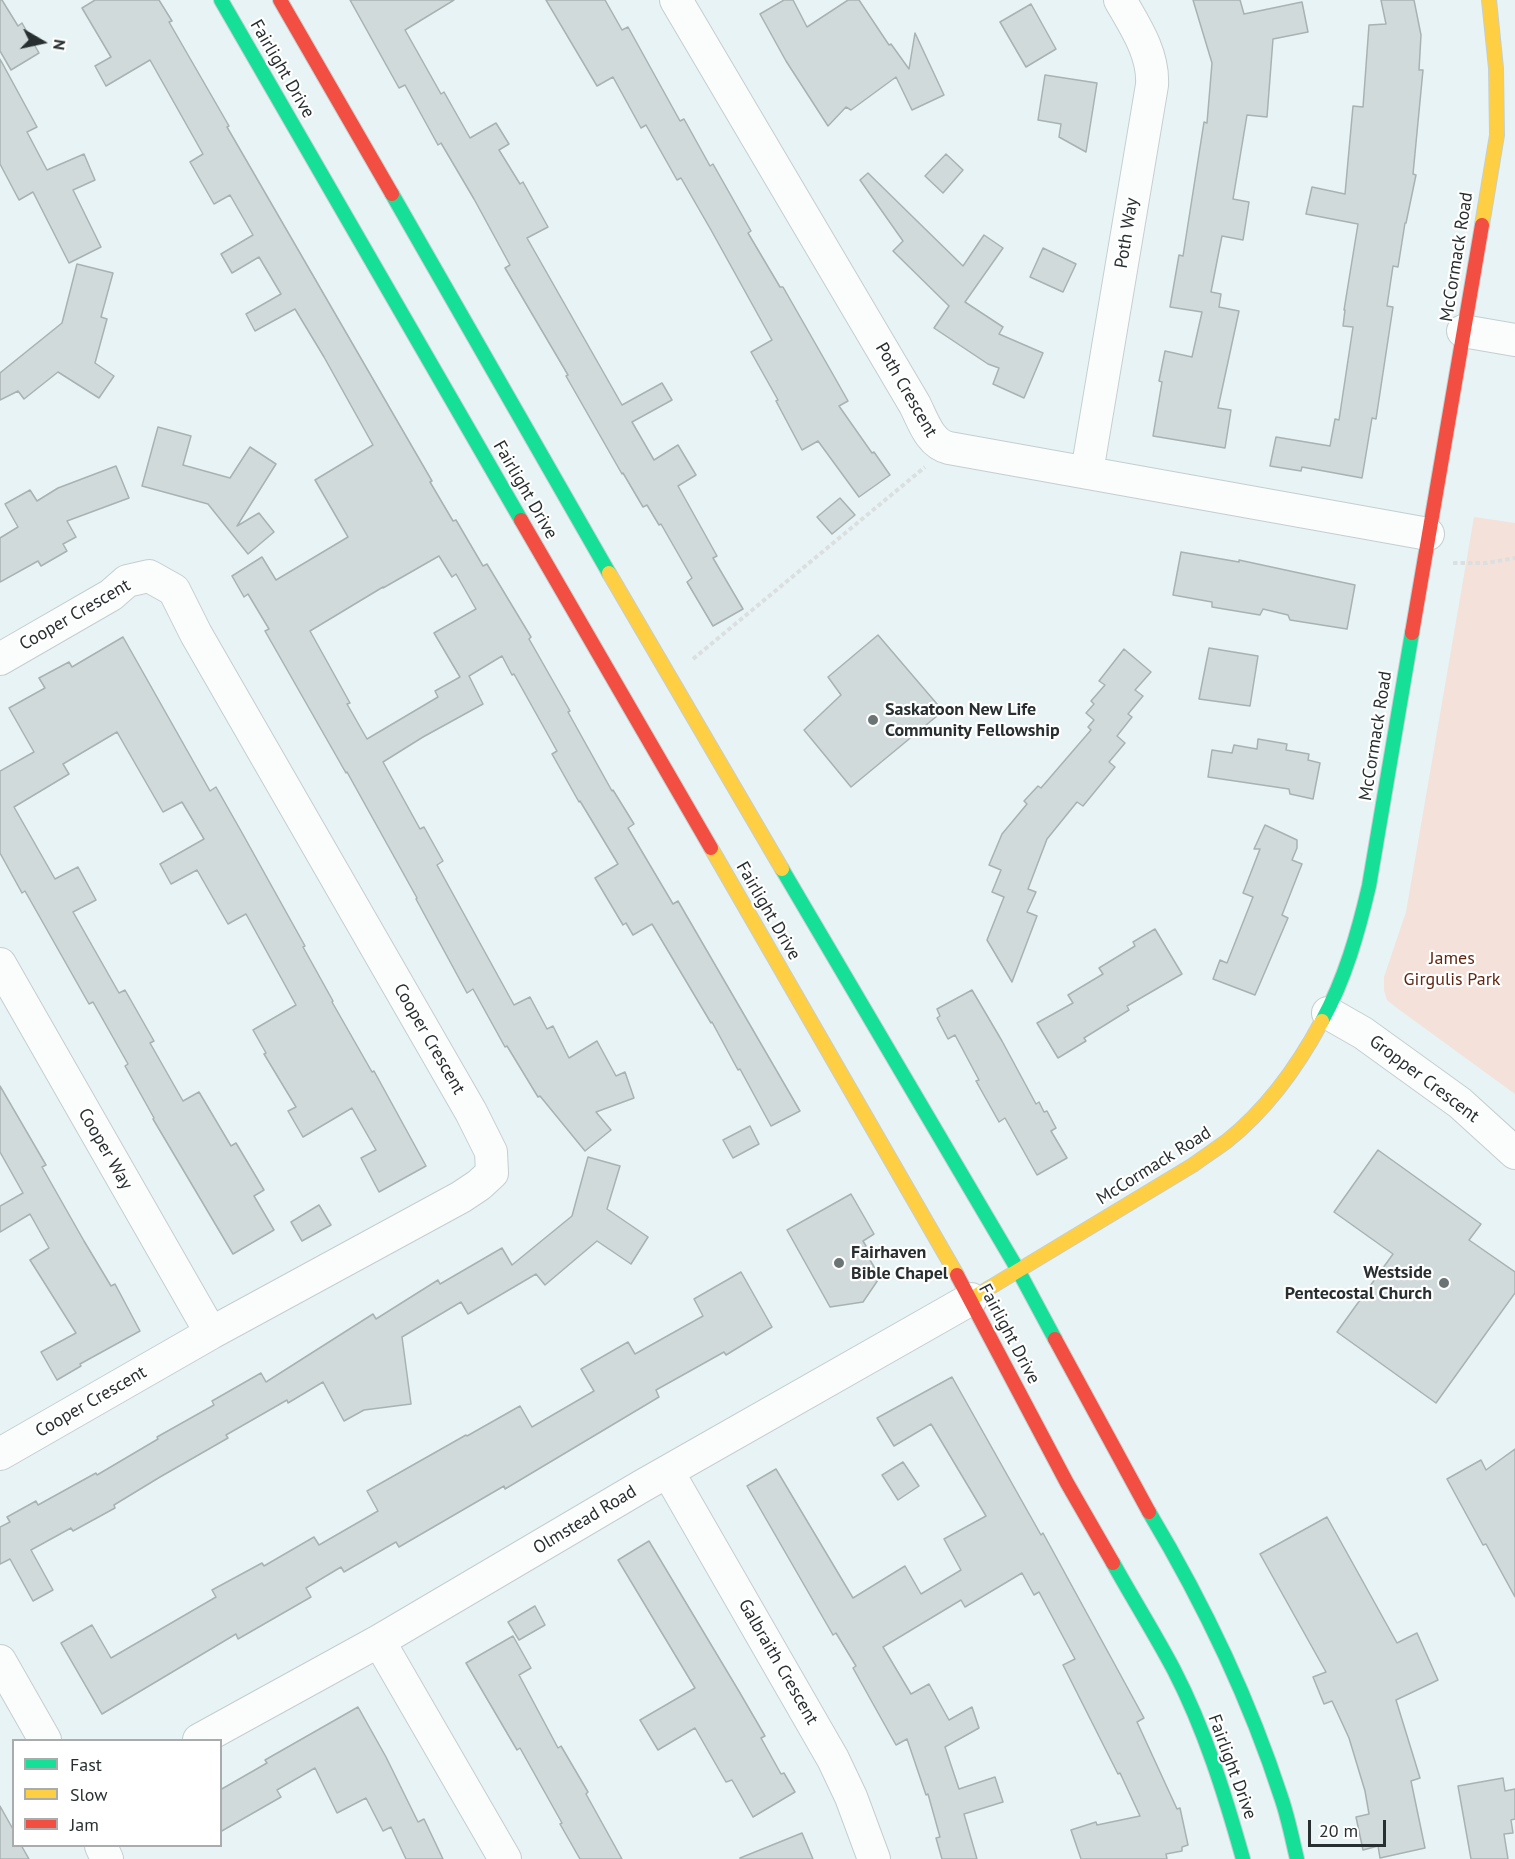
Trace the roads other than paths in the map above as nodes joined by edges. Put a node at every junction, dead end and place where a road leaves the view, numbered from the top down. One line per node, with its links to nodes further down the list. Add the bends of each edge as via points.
1 (221, 0): 15 (main road, Fairlight Drive)
2 (280, 0): 14 (main road, Fairlight Drive, via 664,668)
3 (676, 0): 8 (street, Poth Crescent, via 938,444)
4 (1120, 0): 8 (street, Poth Way, via 1138,31 1153,71)
5 (1489, 0): 6 (main road, McCormack Road, via 1496,36 1497,135)
6 (1463, 331): 7 (street); 9 (main road, McCormack Road)
7 (1515, 340)
8 (1088, 472): 9 (street, Poth Crescent)
9 (1425, 546): 12 (main road, McCormack Road, via 1363,920)
10 (0, 659): 16 (street, Cooper Crescent, via 111,595 127,581 149,576 174,590 471,1112 490,1152 492,1173 461,1197)
11 (0, 964): 16 (street, Cooper Way)
12 (1328, 1013): 13 (street, Gropper Crescent, via 1460,1102); 14 (main road, McCormack Road, via 1281,1087 1217,1150)
13 (1515, 1153)
14 (1018, 1270): 15 (main road, McCormack Road); 26 (main road, Fairlight Drive, via 1212,1624 1254,1720)
15 (971, 1299): 18 (street, Olmstead Road); 25 (main road, Fairlight Drive, via 1174,1671 1218,1773)
16 (211, 1333): 17 (street, Cooper Crescent)
17 (0, 1454)
18 (668, 1472): 19 (street, Olmstead Road); 24 (street, Galbraith Crescent, via 833,1759)
19 (379, 1641): 22 (street, Olmstead Road); 23 (street)
20 (0, 1661): 21 (street)
21 (44, 1739)
22 (201, 1739)
23 (505, 1859)
24 (874, 1859)
25 (1244, 1859)
26 (1298, 1859)

